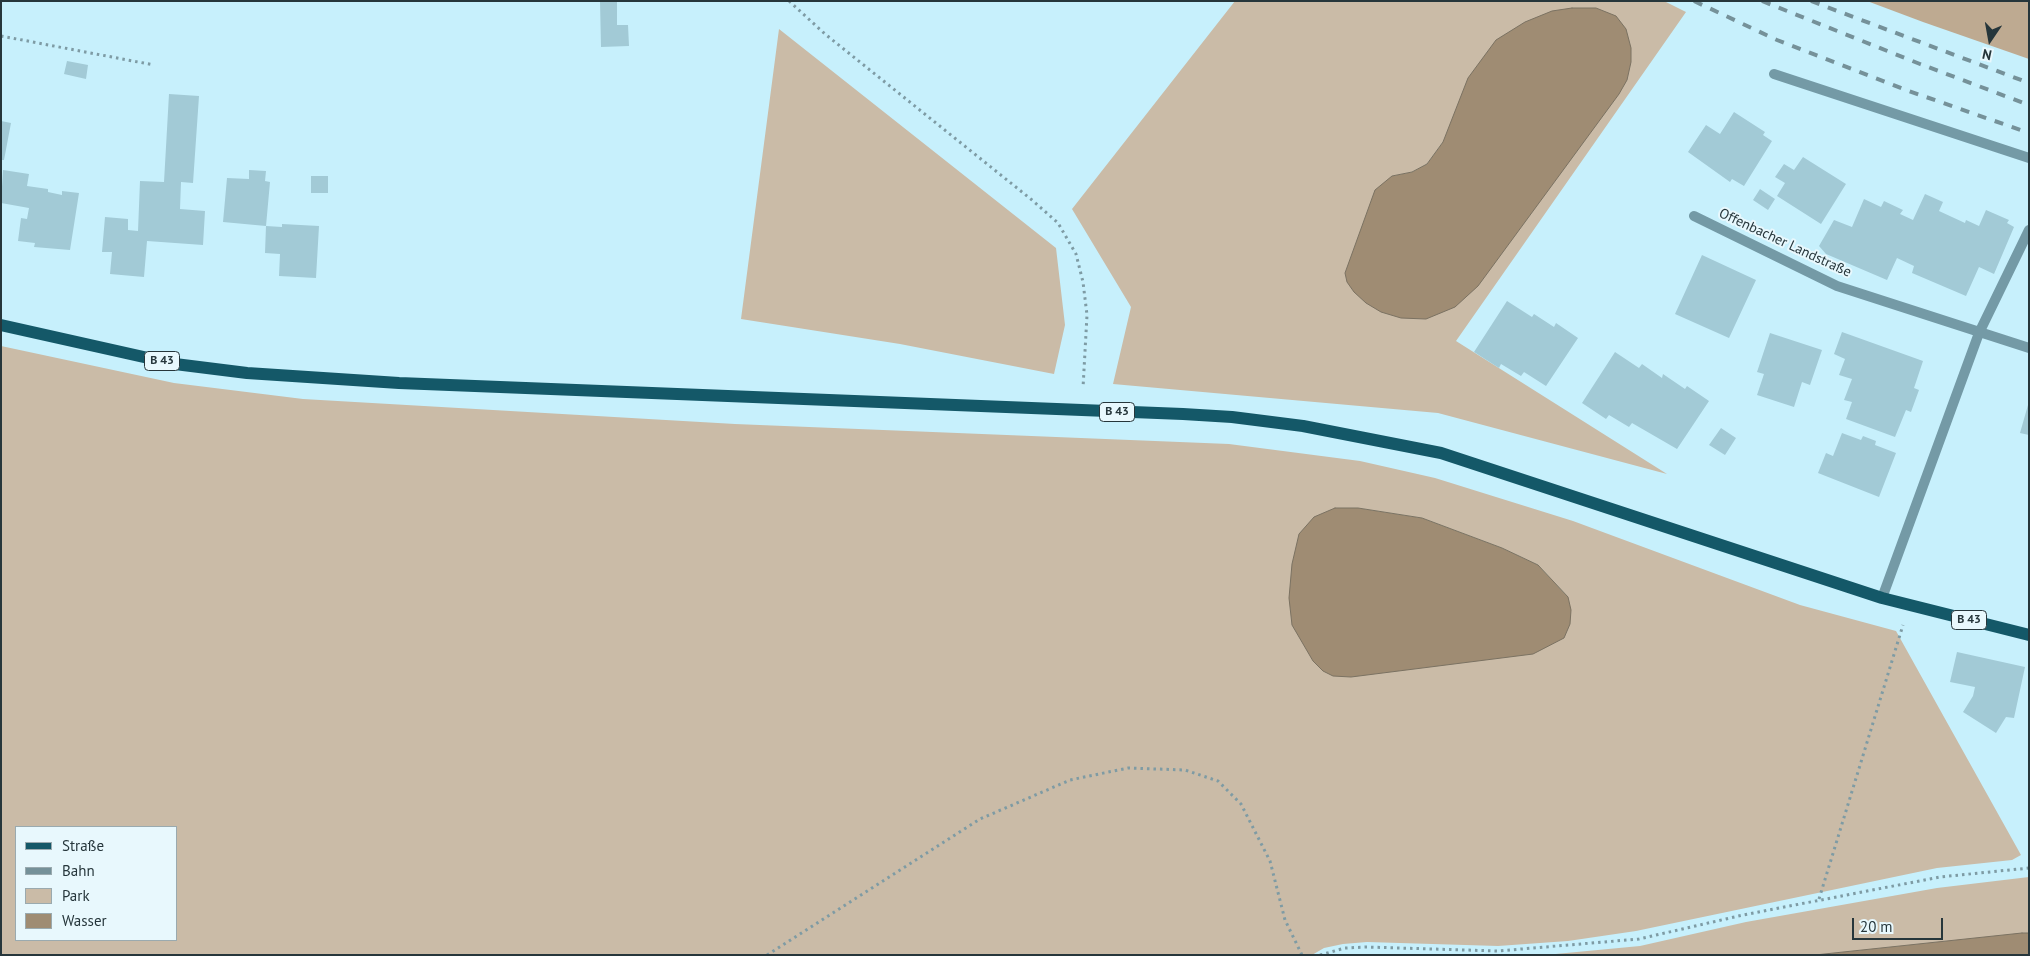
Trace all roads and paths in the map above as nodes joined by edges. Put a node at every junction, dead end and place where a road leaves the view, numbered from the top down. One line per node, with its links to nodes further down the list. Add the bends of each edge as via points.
1 (790, 1): 11 (path, via 825,34 1058,223 1076,254 1087,315)
2 (1, 36): 3 (path)
3 (154, 65)
4 (1774, 74): 5 (street)
5 (2029, 158)
6 (1694, 216): 9 (street, Offenbacher Landstraße, via 1837,286)
7 (2029, 230): 9 (street)
8 (1, 325): 11 (main road, B 43, via 175,364 247,373)
9 (1979, 333): 10 (street, Offenbacher Landstraße); 12 (street)
10 (2029, 348)
11 (1081, 411): 12 (main road, B 43, via 1232,417 1329,431 1441,453)
12 (1882, 598): 13 (main road, B 43)
13 (1909, 605): 14 (main road, B 43); 16 (path)
14 (2029, 636)
15 (2029, 868): 16 (path, via 1940,877)
16 (1819, 899): 19 (path, via 1639,939 1498,951 1366,947)
17 (767, 955): 18 (path, via 980,819 1070,780 1128,768 1186,770 1218,781 1241,804 1270,861 1284,920)
18 (1302, 955)
19 (1320, 955)

